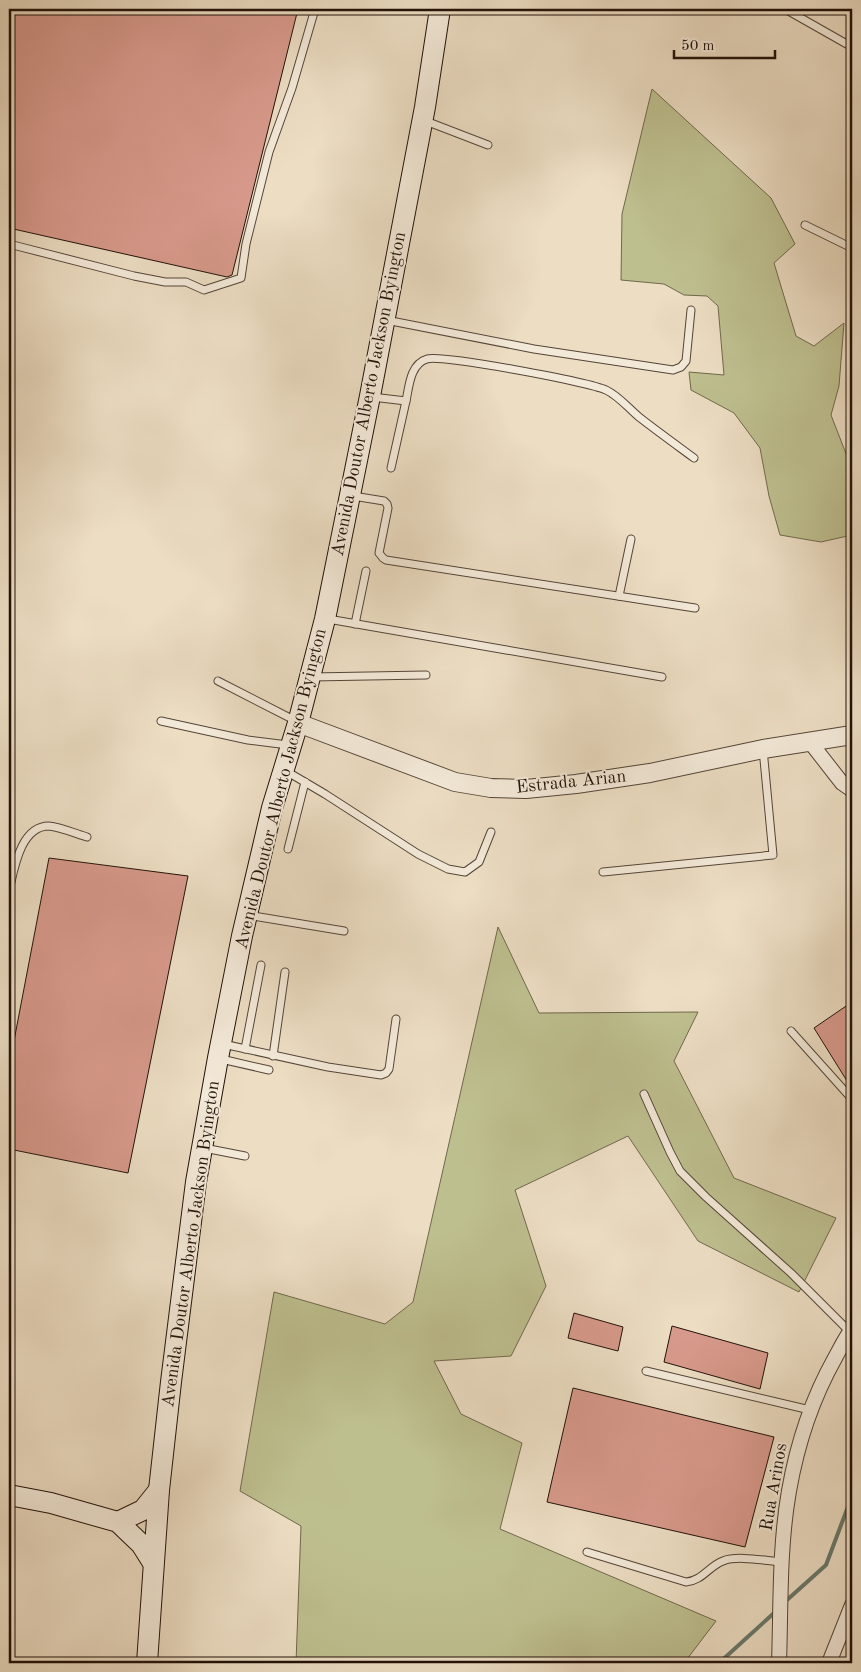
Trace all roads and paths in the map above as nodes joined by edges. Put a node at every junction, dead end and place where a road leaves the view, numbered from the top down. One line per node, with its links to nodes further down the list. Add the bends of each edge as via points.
1 (315, 9): 8 (lane, via 270,152 240,278 204,290 186,282 134,276)
2 (440, 9): 5 (main road, Avenida Doutor Alberto Jackson Byington)
3 (785, 9): 4 (lane)
4 (852, 47)
5 (423, 120): 6 (lane); 11 (main road, Avenida Doutor Alberto Jackson Byington)
6 (488, 145)
7 (805, 225): 9 (lane)
8 (9, 244)
9 (852, 248)
10 (691, 310): 11 (lane, via 686,361 673,370 534,350)
11 (385, 320): 12 (main road, Avenida Doutor Alberto Jackson Byington)
12 (370, 396): 13 (lane); 16 (main road, Avenida Doutor Alberto Jackson Byington)
13 (406, 401): 14 (lane, via 410,379 426,359 455,360 567,380 615,395); 15 (lane)
14 (694, 458)
15 (391, 468)
16 (350, 496): 19 (lane, via 387,504 379,553 386,560); 21 (main road, Avenida Doutor Alberto Jackson Byington)
17 (631, 539): 19 (lane)
18 (366, 571): 22 (lane)
19 (618, 596): 20 (lane)
20 (694, 608)
21 (325, 619): 22 (lane); 24 (main road, Avenida Doutor Alberto Jackson Byington)
22 (355, 624): 25 (lane)
23 (426, 675): 24 (lane)
24 (310, 677): 28 (main road, Avenida Doutor Alberto Jackson Byington)
25 (662, 677)
26 (218, 681): 28 (lane)
27 (161, 721): 31 (lane, via 248,740)
28 (298, 723): 31 (main road, Avenida Doutor Alberto Jackson Byington); 32 (street, Estrada Arian, via 455,782 491,788 526,789 576,784 650,773)
29 (852, 735): 30 (street, Estrada Arian)
30 (810, 742): 32 (street, Estrada Arian); 35 (street, via 842,783)
31 (292, 745): 33 (main road, Avenida Doutor Alberto Jackson Byington)
32 (763, 749): 41 (lane, via 773,855)
33 (284, 770): 34 (lane); 43 (main road, Avenida Doutor Alberto Jackson Byington)
34 (305, 782): 36 (lane, via 418,854 448,869 466,872 479,862); 38 (lane)
35 (852, 790)
36 (491, 832)
37 (87, 837): 39 (lane, via 50,826 41,828 24,842)
38 (288, 849)
39 (18, 855): 40 (lane); 42 (lane)
40 (9, 863)
41 (603, 872)
42 (9, 892)
43 (247, 915): 44 (lane); 50 (main road, Avenida Doutor Alberto Jackson Byington)
44 (344, 931)
45 (261, 964): 49 (lane)
46 (285, 972): 51 (lane)
47 (396, 1019): 51 (lane, via 389,1069 383,1075)
48 (791, 1031): 54 (lane)
49 (245, 1049): 50 (lane); 51 (lane)
50 (219, 1051): 52 (lane); 55 (main road, Avenida Doutor Alberto Jackson Byington)
51 (273, 1056)
52 (269, 1070)
53 (644, 1094): 57 (lane, via 680,1170)
54 (852, 1099)
55 (202, 1148): 56 (lane); 60 (main road, Avenida Doutor Alberto Jackson Byington)
56 (245, 1156)
57 (851, 1331): 59 (street, Rua Arinos)
58 (646, 1371): 59 (lane)
59 (810, 1410): 64 (street, Rua Arinos, via 788,1492)
60 (158, 1490): 62 (main road, via 142,1510); 65 (main road, Avenida Doutor Alberto Jackson Byington)
61 (9, 1496): 62 (main road, via 51,1503)
62 (118, 1522): 65 (main road, via 141,1544)
63 (587, 1552): 64 (lane, via 686,1582 733,1558)
64 (782, 1562): 68 (street, Rua Arinos)
65 (152, 1563): 67 (main road, Avenida Doutor Alberto Jackson Byington)
66 (852, 1605): 69 (street)
67 (147, 1663)
68 (779, 1663)
69 (829, 1663)

